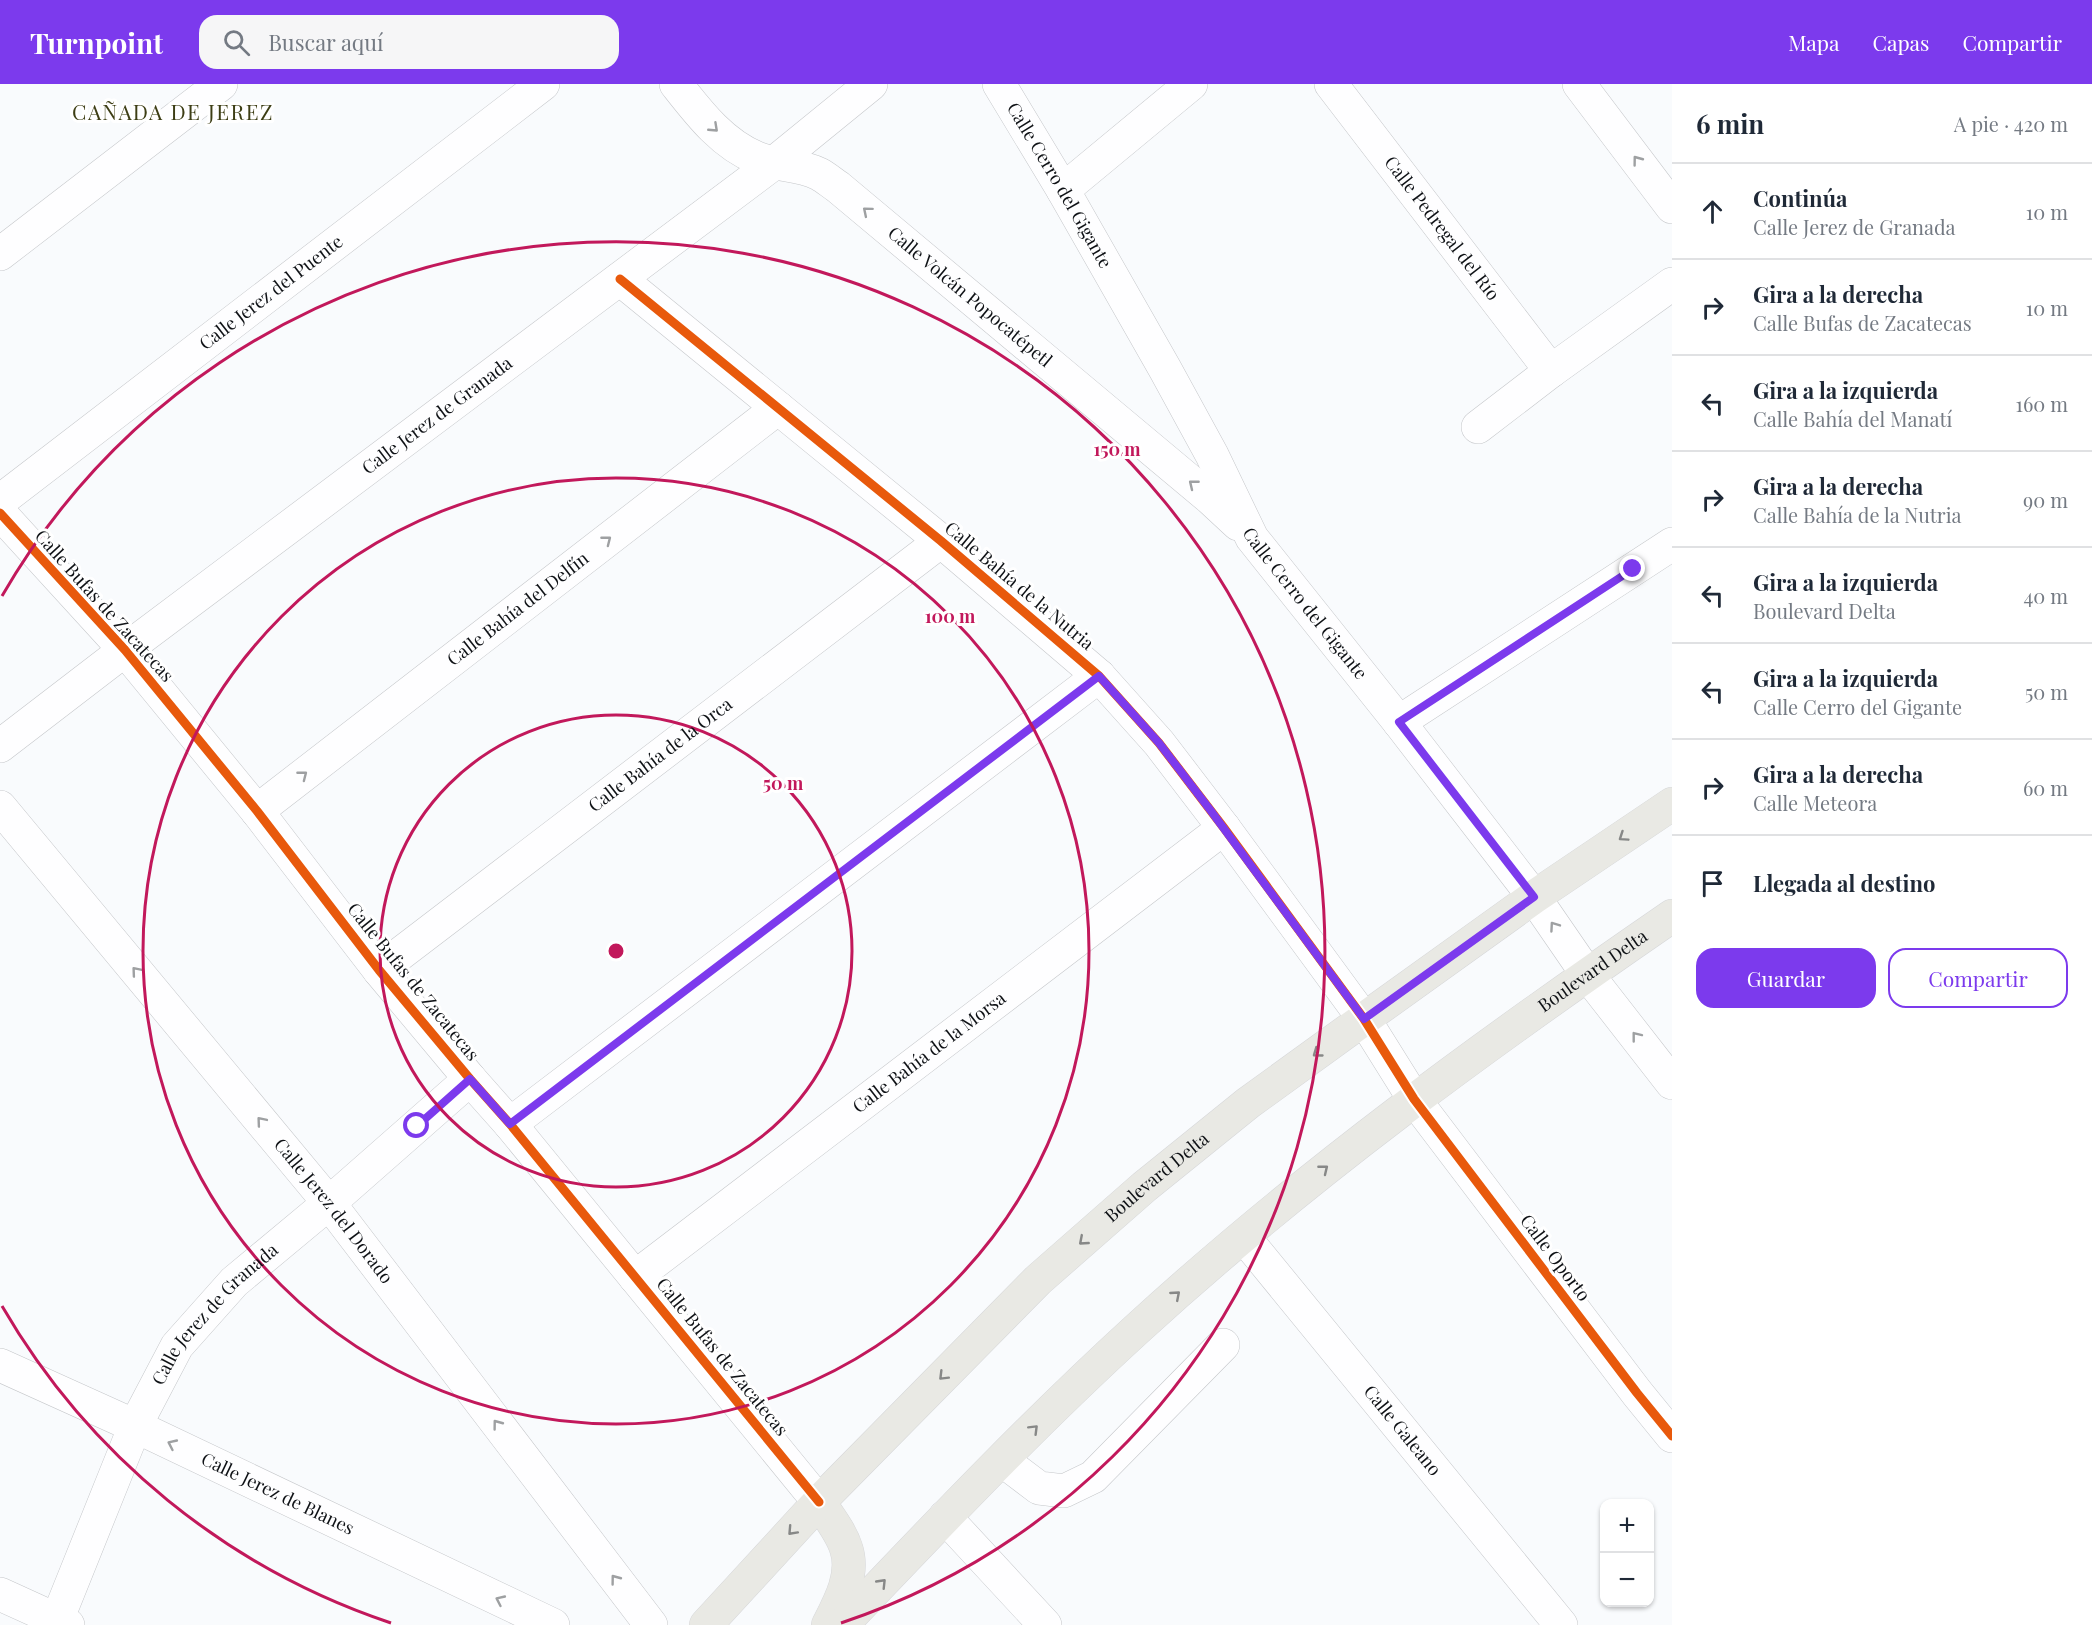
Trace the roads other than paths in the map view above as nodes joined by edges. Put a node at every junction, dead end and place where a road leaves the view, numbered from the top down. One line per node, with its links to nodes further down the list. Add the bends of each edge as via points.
1 (221, 84): 12 (street)
2 (543, 84): 18 (street, Calle Jerez del Puente)
3 (676, 84): 9 (street, Calle Volcán Popocatépetl, one-way to 9, via 712,127 736,146)
4 (871, 84): 9 (street, Calle Jerez de Granada)
5 (999, 84): 10 (street, Calle Cerro del Gigante)
6 (1191, 84): 10 (street)
7 (1331, 84): 15 (street, Calle Pedregal del Río)
8 (1579, 84): 11 (street, one-way to 8)
9 (774, 163): 13 (street, Calle Jerez de Granada); 20 (street, Calle Volcán Popocatépetl, one-way to 9, via 1210,498 838,187 819,174)
10 (1063, 190): 20 (street, Calle Cerro del Gigante, via 1166,369)
11 (1672, 207)
12 (0, 254)
13 (620, 279): 16 (street, Calle Bahía de la Nutria); 23 (street, Calle Jerez de Granada)
14 (1672, 284): 15 (street)
15 (1551, 371): 17 (street)
16 (778, 408): 21 (street, Calle Bahía de la Nutria); 29 (street, Calle Bahía del Delfín, one-way to 16)
17 (1478, 427)
18 (0, 501)
19 (0, 513): 23 (street, Calle Bufas de Zacatecas)
20 (1252, 538): 25 (street, Calle Cerro del Gigante)
21 (942, 541): 24 (street, Calle Bahía de la Nutria); 33 (street, Calle Bahía de la Orca)
22 (1672, 544): 25 (street)
23 (125, 650): 26 (street, Calle Jerez de Granada); 29 (street, Calle Bufas de Zacatecas)
24 (1099, 676): 30 (street, Calle Bahía de la Nutria, via 1159,743); 39 (street)
25 (1399, 722): 31 (street, Calle Cerro del Gigante)
26 (0, 746)
27 (1672, 804): 31 (main road, Boulevard Delta, one-way to 31)
28 (0, 807): 40 (street, Calle Jerez del Dorado, one-way to 28)
29 (257, 811): 33 (street, Calle Bufas de Zacatecas)
30 (1224, 828): 35 (street, Calle Bahía de la Nutria); 42 (street, Calle Bahía de la Morsa)
31 (1534, 897): 34 (street, Calle Cerro del Gigante, one-way to 31); 35 (main road, Boulevard Delta)
32 (1672, 916): 34 (main road, Boulevard Delta)
33 (379, 969): 36 (street, Calle Bufas de Zacatecas)
34 (1587, 974): 37 (street, Calle Cerro del Gigante, one-way to 34); 38 (main road, Boulevard Delta)
35 (1364, 1019): 38 (street, Calle Bahía de la Nutria); 48 (main road, Boulevard Delta, one-way to 48, via 1248,1103 1038,1280)
36 (470, 1079): 39 (street, Calle Bufas de Zacatecas); 40 (street, Calle Jerez de Granada)
37 (1672, 1083)
38 (1414, 1099): 41 (main road, Boulevard Delta, one-way to 38); 46 (street, Calle Oporto)
39 (510, 1124): 42 (street, Calle Bufas de Zacatecas)
40 (329, 1203): 45 (street, Calle Jerez de Granada, via 234,1282 177,1346); 53 (street, Calle Jerez del Dorado, one-way to 40)
41 (1244, 1237): 47 (main road, Boulevard Delta, one-way to 41, via 1137,1329); 58 (street, Calle Galeano)
42 (634, 1277): 48 (street, Calle Bufas de Zacatecas)
43 (1223, 1345): 47 (street, via 1093,1477 1064,1491 1039,1488)
44 (0, 1365): 45 (street, Calle Jerez de Blanes)
45 (135, 1426): 51 (street, Calle Jerez de Granada); 52 (street, Calle Jerez de Blanes, one-way to 45)
46 (1672, 1436)
47 (1002, 1460): 49 (main road, Boulevard Delta)
48 (819, 1502): 54 (main road, Boulevard Delta, one-way to 54); 55 (main road, via 846,1547 850,1565 846,1585)
49 (945, 1517): 56 (main road, Boulevard Delta, one-way to 49); 57 (street)
50 (0, 1594): 51 (street)
51 (63, 1622)
52 (553, 1625)
53 (651, 1625)
54 (706, 1625)
55 (828, 1625)
56 (842, 1625)
57 (1045, 1625)
58 (1561, 1625)

